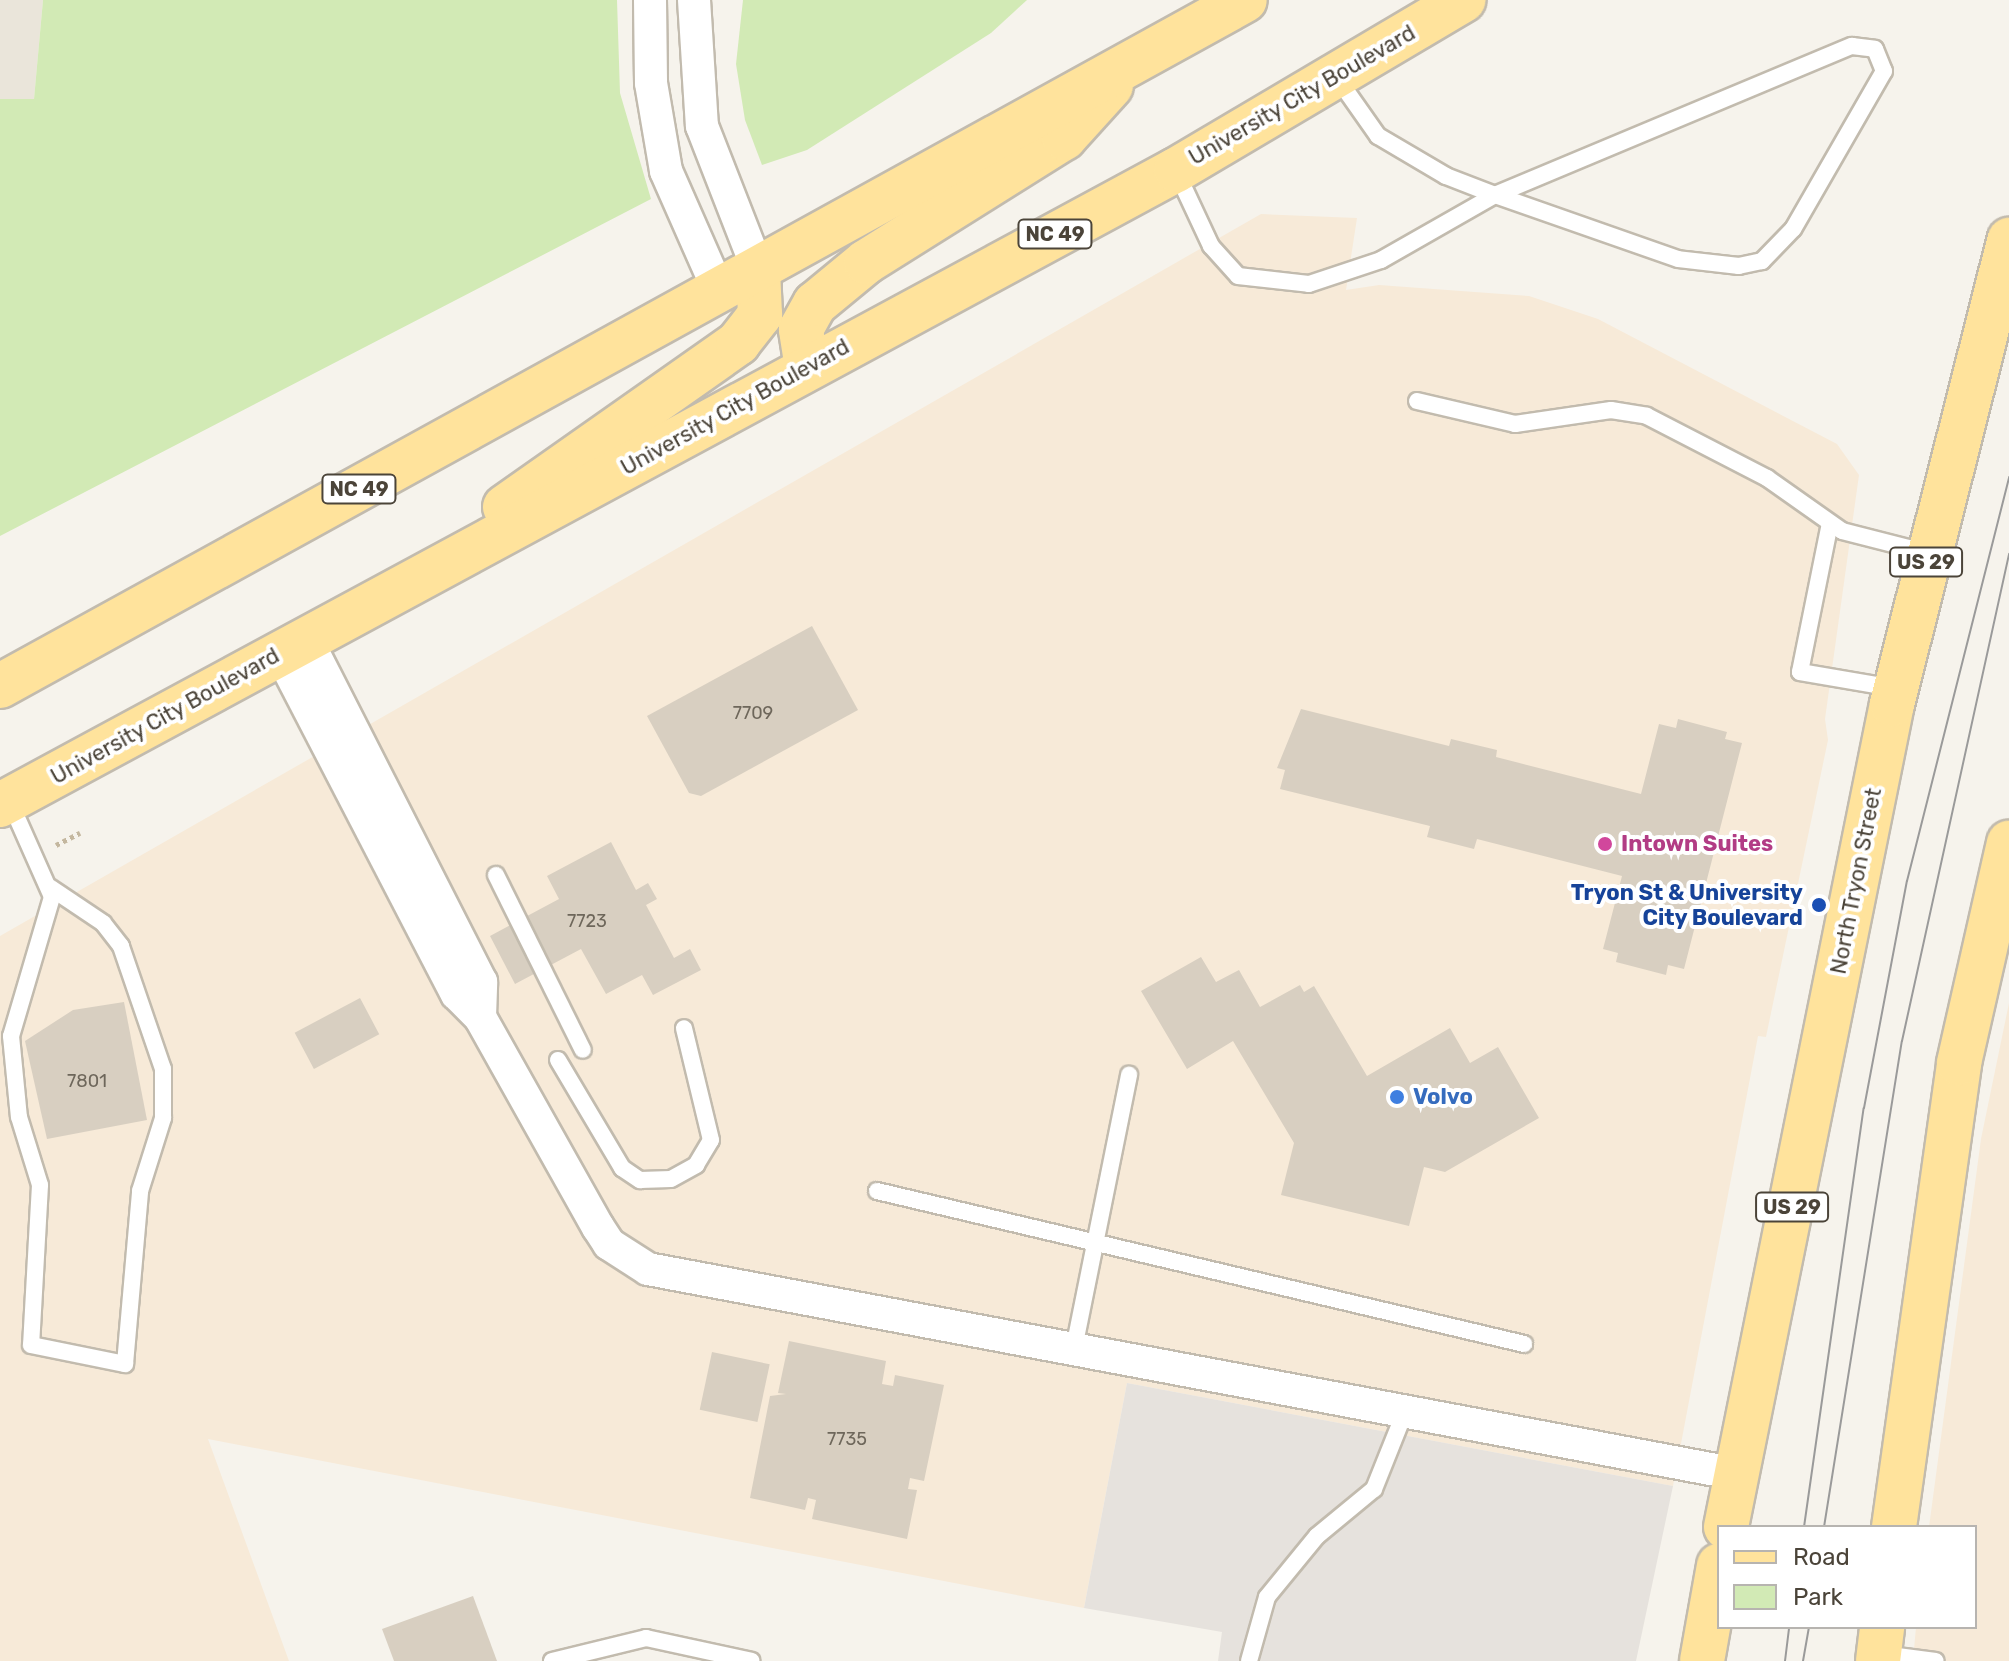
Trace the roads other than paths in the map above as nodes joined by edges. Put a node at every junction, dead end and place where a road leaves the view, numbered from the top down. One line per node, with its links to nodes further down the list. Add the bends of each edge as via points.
1 (650, 0): 11 (street, via 651,83 666,171)
2 (694, 0): 10 (street, via 702,126)
3 (1245, 0): 5 (main road, NC 49)
4 (1464, 0): 6 (main road, University City Boulevard / NC 49)
5 (1134, 61): 10 (main road, NC 49); 12 (main road, via 1064,138 866,262 815,304 801,329)
6 (1337, 77): 7 (main road, University City Boulevard / NC 49); 8 (lane, via 1378,136)
7 (1176, 170): 8 (lane, via 1223,262 1238,276 1288,285 1381,260); 12 (main road, University City Boulevard / NC 49)
8 (1495, 195): 8 (lane, via 1852,46 1875,49 1880,58 1884,71 1872,96 1793,229 1762,261 1711,266 1678,259)
9 (2009, 240): 15 (main road, North Tryon Street / US 29)
10 (758, 270): 11 (main road, NC 49); 16 (main road, via 760,315 738,343 516,497)
11 (719, 291): 18 (main road, NC 49)
12 (807, 368): 16 (main road, University City Boulevard / NC 49)
13 (1417, 401): 14 (lane, via 1515,424 1611,410 1647,416 1767,478)
14 (1830, 523): 15 (lane, via 1854,536); 19 (lane, via 1800,672)
15 (1928, 553): 19 (main road, North Tryon Street / US 29)
16 (418, 581): 17 (main road, University City Boulevard / NC 49)
17 (293, 646): 20 (main road, University City Boulevard / NC 49); 32 (street, via 457,994 480,1017 598,1227 635,1263 683,1279)
18 (0, 686)
19 (1896, 688): 34 (main road, North Tryon Street / US 29)
20 (4, 803): 23 (lane)
21 (2009, 843): 24 (main road)
22 (496, 875): 26 (lane)
23 (51, 888): 23 (lane, via 11,1036 19,1117 39,1165 31,1345 125,1364 140,1191 163,1118 163,1069 121,946 103,923)
24 (1999, 930): 36 (main road, via 1921,1293)
25 (684, 1028): 27 (lane, via 711,1140 696,1165 671,1179 640,1180 622,1168)
26 (583, 1050)
27 (558, 1060)
28 (1129, 1075): 30 (lane)
29 (877, 1191): 30 (lane)
30 (1095, 1242): 31 (lane); 32 (lane)
31 (1524, 1344)
32 (1073, 1353): 33 (street)
33 (1404, 1414): 34 (street); 41 (lane, via 1374,1489 1317,1536 1267,1597)
34 (1737, 1474): 35 (main road, North Tryon Street / US 29)
35 (1726, 1525)
36 (1894, 1525)
37 (1717, 1577): 42 (main road)
38 (1879, 1647): 43 (lane)
39 (552, 1661): 40 (lane, via 646,1638)
40 (749, 1661)
41 (1249, 1661)
42 (1702, 1661)
43 (1936, 1661)

